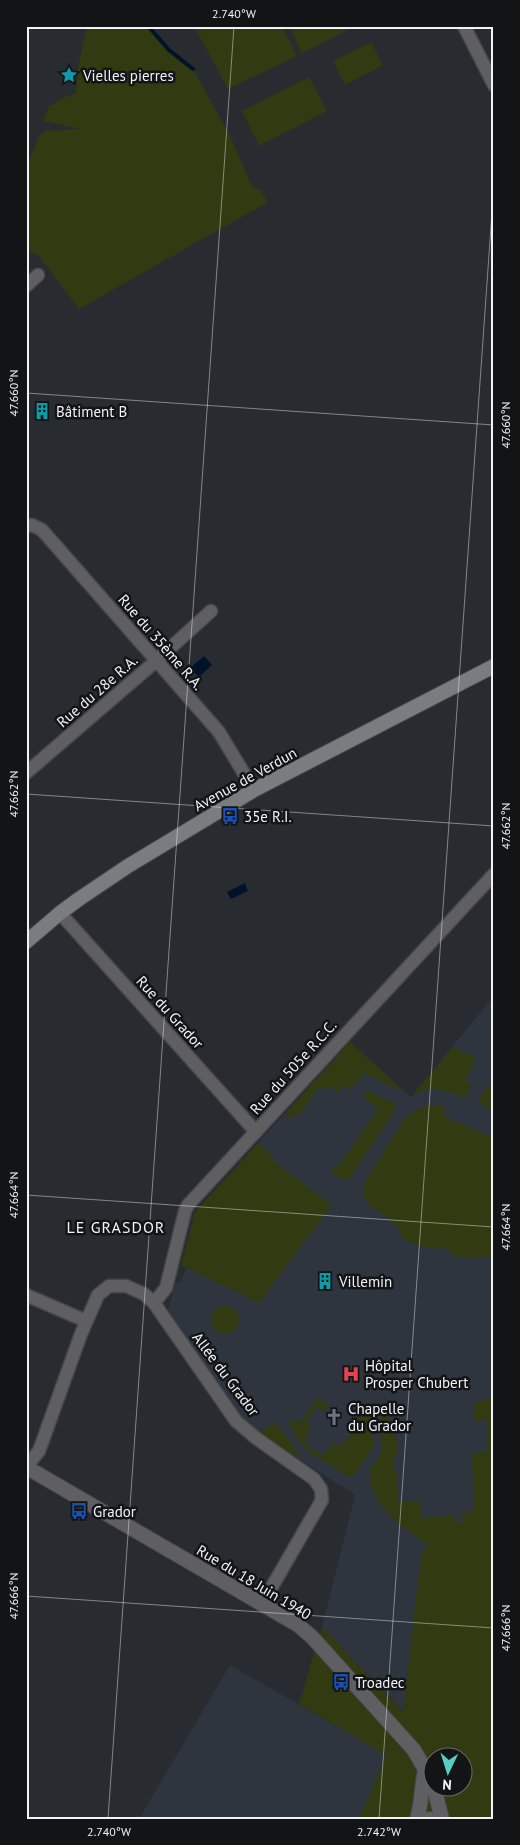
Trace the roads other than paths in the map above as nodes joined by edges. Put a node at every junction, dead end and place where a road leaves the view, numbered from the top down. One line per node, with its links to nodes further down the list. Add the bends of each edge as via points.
1 (464, 26): 2 (street)
2 (494, 85)
3 (38, 275): 4 (street)
4 (26, 286)
5 (29, 525): 7 (street, Rue du 35ème R.A., via 42,530)
6 (211, 611): 7 (street, Rue du 28e R.A.)
7 (156, 662): 9 (street, Rue du 28e R.A.); 10 (street, Rue du 35ème R.A., via 219,732)
8 (494, 666): 10 (main road, Avenue de Verdun)
9 (26, 773)
10 (254, 790): 12 (main road, Avenue de Verdun, via 128,866)
11 (494, 874): 14 (street, Rue du 505e R.C.C.)
12 (60, 913): 13 (main road, Avenue de Verdun); 14 (street, Rue du Grador)
13 (26, 942)
14 (256, 1132): 16 (street, Rue du 505e R.C.C., via 186,1209 166,1288)
15 (26, 1295): 17 (street)
16 (154, 1303): 17 (street, Allée du Grador, via 136,1289 117,1284 109,1286 98,1295); 19 (street, Allée du Grador, via 236,1421 314,1479 321,1490 322,1500)
17 (86, 1321): 18 (street, Allée du Grador, via 39,1451)
18 (26, 1467): 19 (street, Rue du 18 Juin 1940)
19 (262, 1604): 20 (street, Rue du 18 Juin 1940, via 312,1637 414,1750)
20 (422, 1764)
21 (422, 1798): 23 (street, Rue du 18 Juin 1940)
22 (437, 1798): 24 (street)
23 (417, 1819)
24 (442, 1819)

